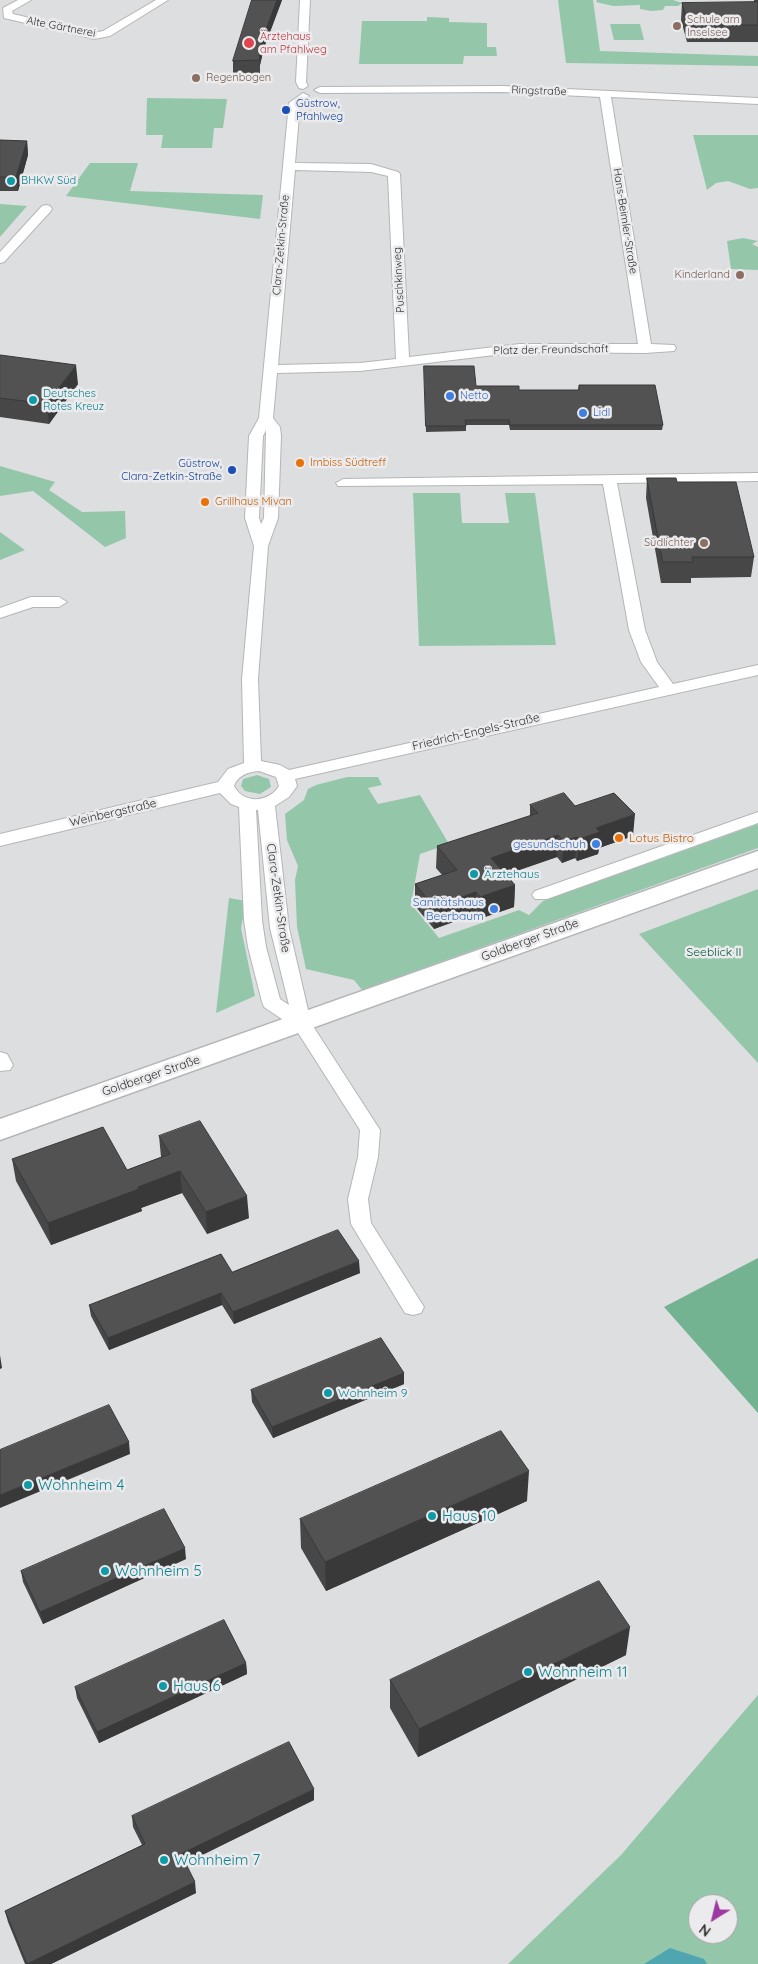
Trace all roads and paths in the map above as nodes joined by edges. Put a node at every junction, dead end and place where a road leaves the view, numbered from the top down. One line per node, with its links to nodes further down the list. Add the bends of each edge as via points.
1 (26, 0): 2 (street, Alte Gärtnerei, via 7,10 8,16 94,36 106,34)
2 (163, 0)
3 (305, 0): 4 (street, Clara-Zetkin-Straße)
4 (303, 91): 5 (street, Ringstraße, via 314,95 320,90 503,89); 7 (street, Clara-Zetkin-Straße, via 295,103)
5 (605, 93): 6 (street, Ringstraße); 11 (street, Hans-Beimler-Straße)
6 (758, 101)
7 (289, 166): 12 (street, Puschkinweg, via 371,168 394,174); 13 (street, Clara-Zetkin-Straße)
8 (46, 209): 9 (street)
9 (0, 259)
10 (670, 348): 11 (street, Platz der Freundschaft)
11 (645, 349): 12 (street, Platz der Freundschaft, via 520,348)
12 (403, 362): 13 (street, via 360,367)
13 (272, 369): 21 (street, Clara-Zetkin-Straße, via 266,418 274,436 271,518 261,546 250,680)
14 (758, 477): 15 (street)
15 (609, 478): 16 (street); 20 (street, via 637,630 648,662)
16 (343, 483)
17 (60, 602): 18 (street, via 32,602)
18 (0, 613)
19 (758, 670): 20 (street, Friedrich-Engels-Straße)
20 (668, 690): 22 (street, Friedrich-Engels-Straße)
21 (253, 766): 22 (street, via 268,767); 23 (street, via 233,773)
22 (285, 776): 24 (street, via 288,786 282,797)
23 (225, 786): 24 (street, via 230,796); 26 (street, Weinbergstraße)
24 (257, 804): 29 (street, Clara-Zetkin-Straße, via 283,945 298,994); 29 (street, Clara-Zetkin-Straße, via 253,920 257,948 271,1002)
25 (758, 817): 28 (street)
26 (0, 840)
27 (758, 859): 29 (main road, Goldberger Straße)
28 (540, 895)
29 (302, 1023): 30 (main road, Goldberger Straße); 31 (street, via 370,1130 368,1157 358,1199 362,1224)
30 (0, 1130)
31 (413, 1307)

